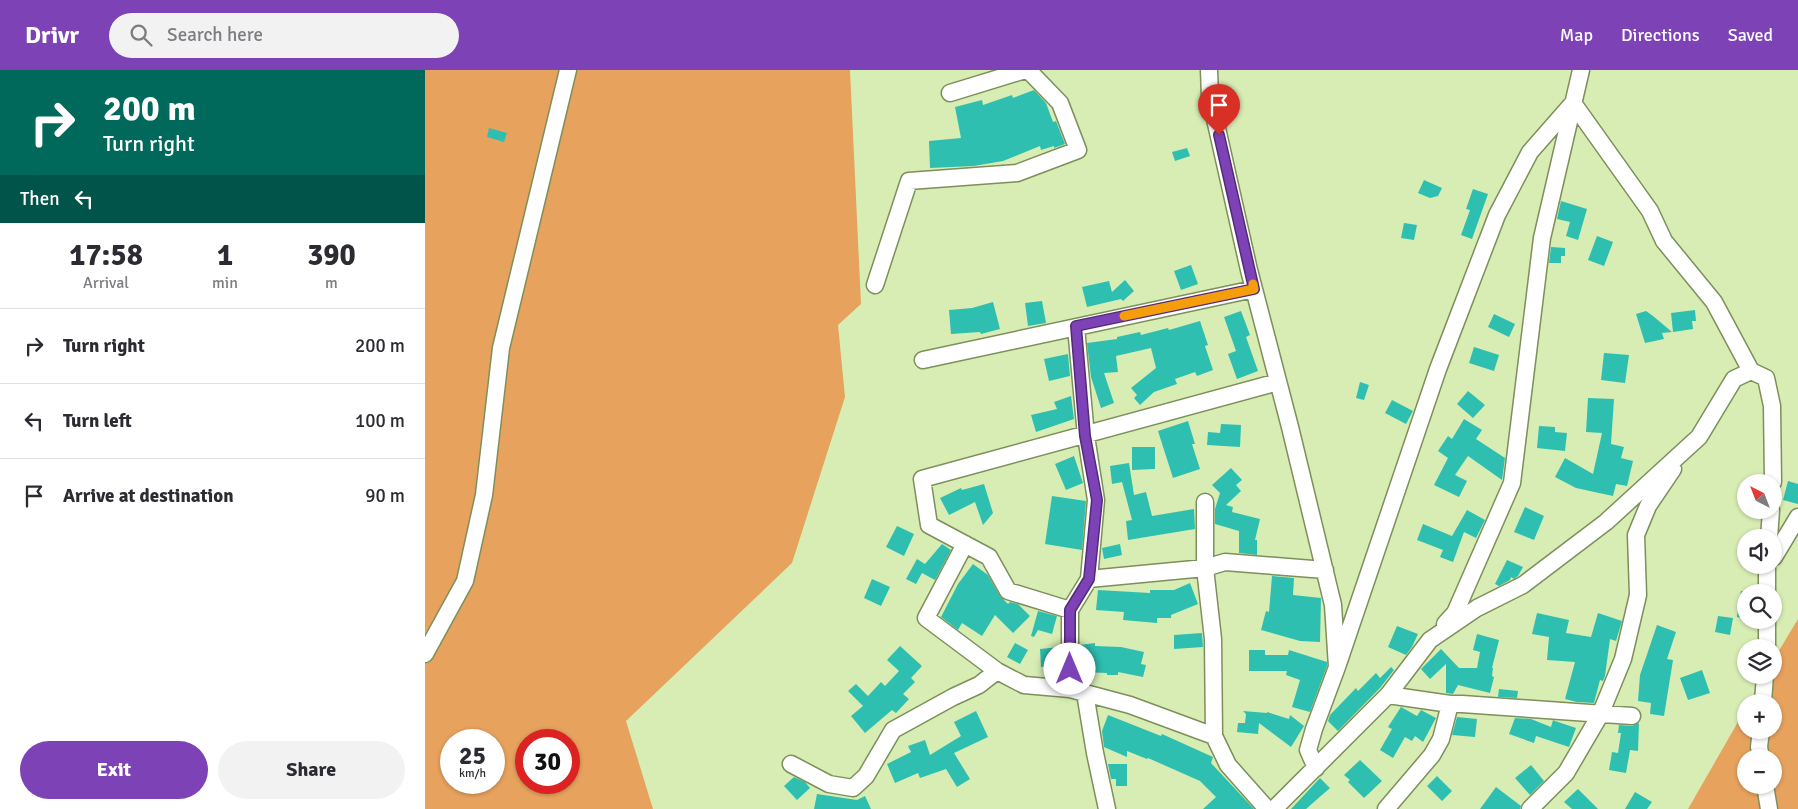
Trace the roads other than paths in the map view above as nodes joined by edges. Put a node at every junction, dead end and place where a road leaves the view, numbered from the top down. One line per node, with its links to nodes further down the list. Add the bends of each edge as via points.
1 (568, 70): 25 (street, via 501,348 484,495 465,581)
2 (1026, 70): 5 (street); 7 (street, via 1060,103 1078,150 1017,173 909,181)
3 (1209, 70): 8 (street, via 1210,97)
4 (1581, 70): 6 (street)
5 (951, 93)
6 (1573, 103): 11 (street, via 1650,211 1664,241 1714,302); 24 (street, via 1542,238 1513,483 1455,614); 26 (street, via 1530,152 1497,215 1438,369)
7 (875, 285)
8 (1254, 289): 9 (street); 12 (street)
9 (1076, 326): 10 (street); 13 (street)
10 (923, 360)
11 (1751, 371): 14 (street, via 1733,379); 15 (street, via 1766,378 1771,406)
12 (1279, 382): 13 (street); 21 (street)
13 (1085, 436): 19 (street, via 922,479 929,525); 22 (street, via 1097,500)
14 (1693, 442): 24 (street, via 1606,522 1523,585 1477,608); 31 (street, via 1648,506 1636,536 1638,595 1623,658)
15 (1773, 474)
16 (1205, 502): 20 (street)
17 (1798, 517): 18 (street)
18 (1782, 543)
19 (965, 544): 23 (street, via 989,558 1008,591); 27 (street, via 926,618)
20 (1205, 568): 21 (street, via 1225,562); 22 (street); 33 (street, via 1213,639)
21 (1325, 570): 26 (street, via 1333,605)
22 (1089, 579): 23 (street)
23 (1070, 610): 28 (street)
24 (1430, 640): 29 (street)
25 (425, 654)
26 (1337, 667): 35 (street, via 1308,750)
27 (997, 671): 28 (street, via 1024,686); 34 (street, via 979,685 893,730 867,776 853,788 829,784)
28 (1077, 691): 33 (street, via 1130,705); 37 (street)
29 (1387, 695): 30 (street); 35 (street)
30 (1450, 704): 31 (street); 40 (street, via 1441,739 1432,755)
31 (1600, 714): 32 (street); 41 (street, via 1566,773)
32 (1632, 716)
33 (1214, 736): 38 (street, via 1228,764)
34 (791, 764)
35 (1316, 768): 39 (street)
36 (1766, 794): 42 (street)
37 (1107, 809)
38 (1267, 809)
39 (1274, 809)
40 (1386, 809)
41 (1530, 809)
42 (1769, 809)

